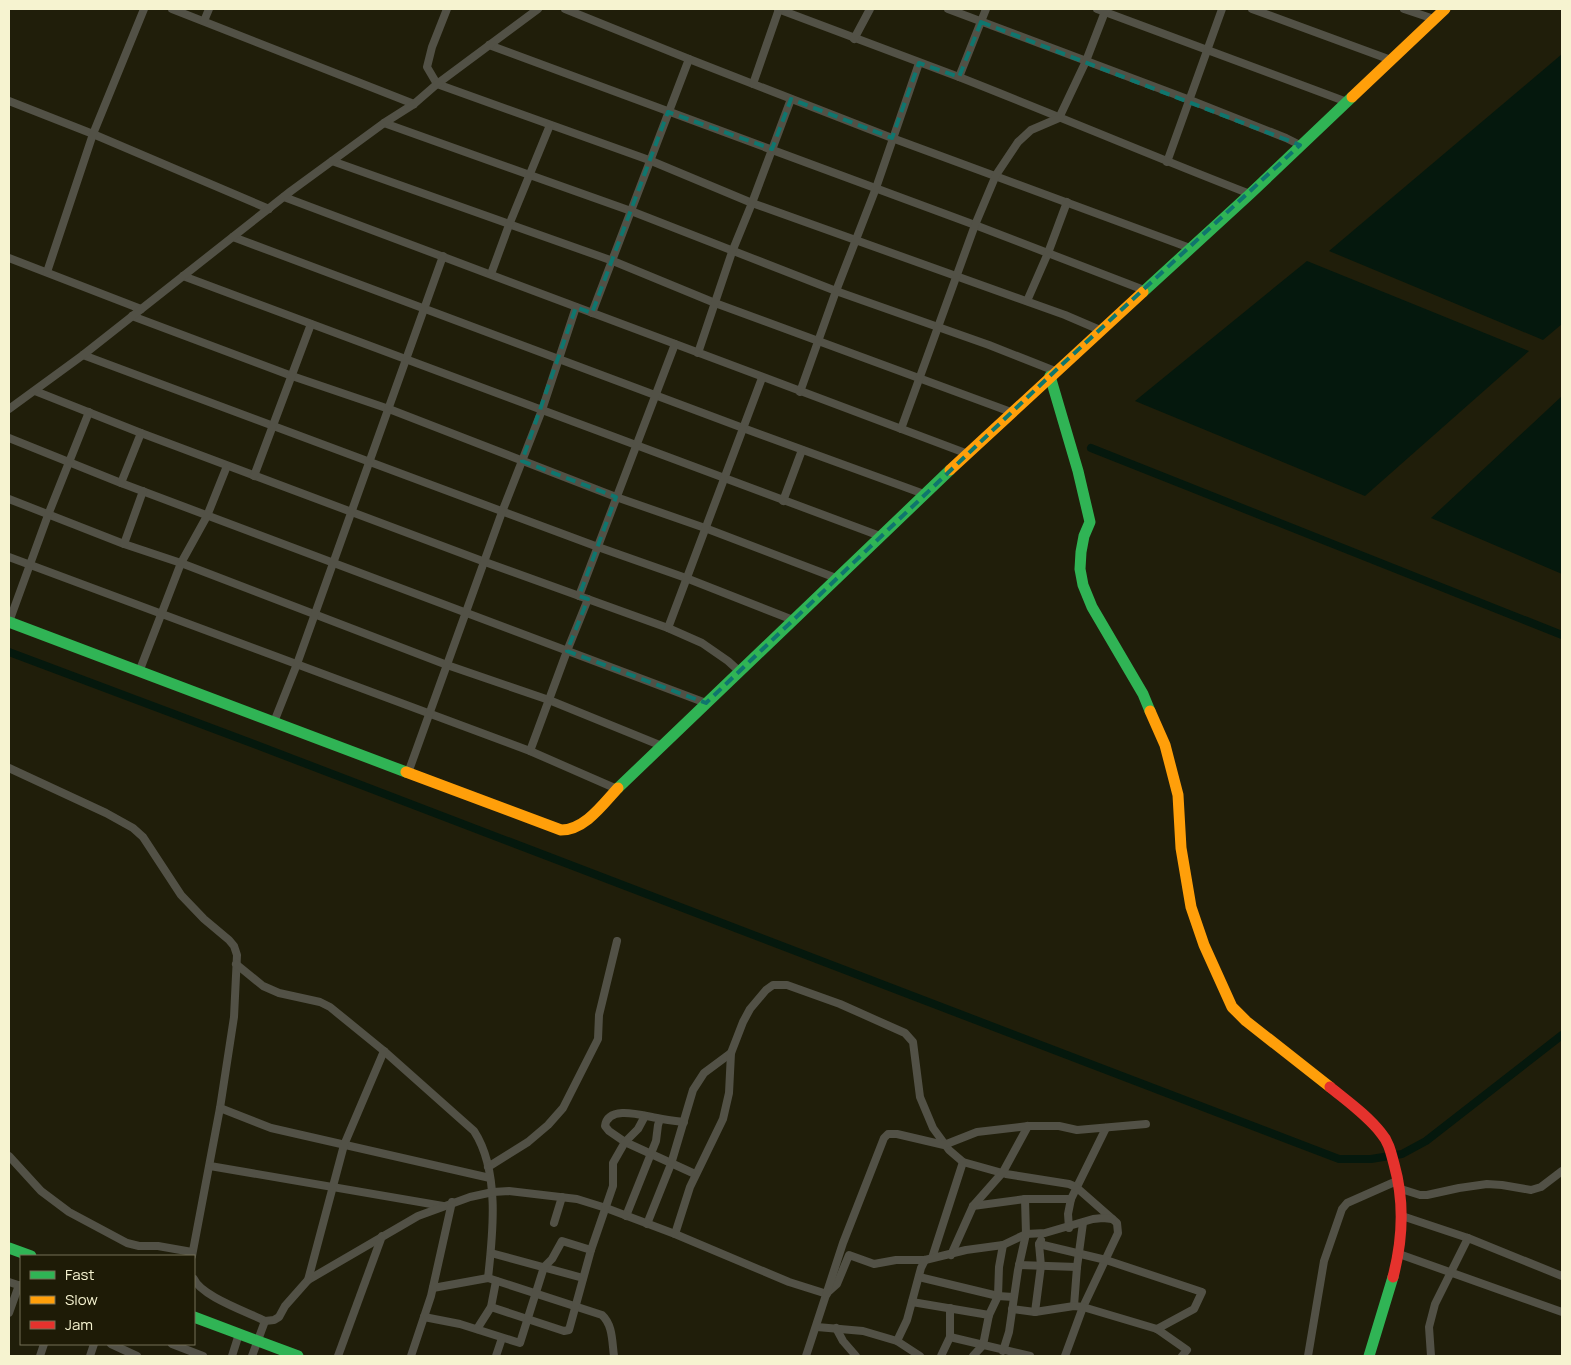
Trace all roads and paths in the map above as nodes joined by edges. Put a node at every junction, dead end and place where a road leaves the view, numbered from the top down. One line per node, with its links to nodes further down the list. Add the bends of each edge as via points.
1 (144, 9): 38 (street)
2 (172, 9): 17 (street)
3 (209, 9): 17 (street)
4 (447, 9): 27 (street, via 427,67)
5 (538, 9): 20 (street)
6 (566, 9): 22 (street)
7 (779, 9): 19 (street); 28 (street)
8 (870, 9): 19 (street)
9 (948, 9): 18 (street)
10 (986, 9): 18 (street)
11 (1222, 9): 21 (street)
12 (1252, 9): 23 (street)
13 (1404, 9): 16 (street)
14 (1445, 9): 16 (street)
15 (1103, 10): 21 (street); 24 (street)
16 (1434, 19): 23 (street)
17 (204, 21): 33 (street)
18 (981, 22): 24 (street); 26 (street)
19 (854, 39): 25 (street)
20 (489, 45): 27 (street); 34 (street)
21 (1206, 50): 30 (street); 32 (street)
22 (688, 59): 28 (street); 34 (street)
23 (1391, 60): 32 (street)
24 (1086, 61): 30 (street); 35 (street)
25 (919, 62): 26 (street); 39 (street)
26 (959, 77): 35 (street)
27 (437, 84): 33 (street); 37 (street)
28 (753, 84): 29 (street)
29 (791, 99): 39 (street); 41 (street)
30 (1190, 100): 40 (street); 44 (street)
31 (9, 101): 38 (street)
32 (1347, 102): 40 (street)
33 (414, 104): 36 (street)
34 (668, 112): 41 (street); 42 (street)
35 (1059, 118): 44 (street); 46 (street, via 1031,130 1018,142)
36 (384, 123): 43 (street); 45 (street)
37 (550, 125): 42 (street); 45 (street)
38 (93, 134): 52 (street); 64 (street)
39 (892, 138): 46 (street); 47 (street)
40 (1300, 145): 48 (street)
41 (772, 149): 47 (street); 51 (street)
42 (649, 160): 51 (street); 53 (street)
43 (332, 161): 49 (street); 54 (street)
44 (1167, 162): 48 (street)
45 (530, 174): 53 (street); 54 (street)
46 (996, 175): 50 (street); 55 (street)
47 (876, 188): 55 (street); 57 (street)
48 (1250, 194): 58 (street)
49 (284, 197): 52 (street); 61 (street)
50 (1067, 202): 58 (street); 60 (street)
51 (752, 203): 57 (street); 59 (street)
52 (269, 209): 56 (street)
53 (632, 211): 59 (street); 63 (street)
54 (509, 225): 63 (street); 65 (street)
55 (975, 225): 60 (street); 67 (street)
56 (233, 237): 66 (street); 73 (street)
57 (856, 241): 67 (street); 69 (street)
58 (1190, 248): 68 (street)
59 (732, 252): 69 (street); 71 (street)
60 (1048, 253): 68 (street); 70 (street)
61 (444, 256): 65 (street); 73 (street)
62 (9, 258): 64 (street)
63 (612, 261): 71 (street); 75 (street)
64 (47, 272): 74 (street)
65 (491, 274): 72 (street)
66 (183, 276): 74 (street); 77 (street)
67 (957, 276): 70 (street); 78 (street)
68 (1144, 290): 79 (street)
69 (836, 291): 78 (street); 80 (street)
70 (1027, 301): 79 (street)
71 (714, 303): 80 (street); 82 (street)
72 (576, 307): 75 (street); 84 (street)
73 (425, 308): 84 (street); 85 (street)
74 (141, 309): 76 (street)
75 (592, 314): 81 (street)
76 (132, 316): 83 (street); 87 (street)
77 (312, 324): 85 (street); 87 (street)
78 (936, 327): 86 (street); 89 (street)
79 (1100, 330): 86 (street)
80 (818, 340): 89 (street); 91 (street)
81 (675, 344): 82 (street); 92 (street)
82 (698, 353): 88 (street)
83 (83, 355): 90 (street); 98 (street)
84 (558, 358): 92 (street); 95 (street)
85 (407, 359): 94 (street); 95 (street)
86 (1052, 374): 97 (street); 179 (street, via 1090,522 1080,552 1083,585 1092,607 1143,694 1165,745 1178,795 1184,878 1191,907 1218,978 1232,1007 1246,1021 1376,1126 1390,1148)
87 (292, 376): 94 (street); 98 (street)
88 (762, 378): 91 (street); 99 (street)
89 (920, 378): 97 (street); 100 (street)
90 (35, 391): 93 (street); 96 (street)
91 (800, 392): 100 (street)
92 (655, 395): 99 (street); 103 (street)
93 (10, 407)
94 (389, 409): 106 (street); 107 (street)
95 (542, 410): 103 (street); 107 (street)
96 (89, 412): 101 (street); 108 (street)
97 (1011, 412): 105 (street)
98 (272, 427): 106 (street); 110 (street)
99 (743, 428): 104 (street); 111 (street)
100 (901, 429): 105 (street)
101 (141, 433): 109 (street); 112 (street)
102 (9, 438): 108 (street)
103 (636, 446): 111 (street); 115 (street)
104 (802, 450): 114 (street); 117 (street)
105 (968, 454): 114 (street)
106 (370, 461): 118 (street); 119 (street)
107 (522, 461): 115 (street); 119 (street)
108 (69, 463): 112 (street); 120 (street)
109 (227, 466): 110 (street); 121 (street)
110 (254, 476): 118 (street)
111 (723, 478): 117 (street); 122 (street)
112 (121, 483): 113 (street)
113 (142, 491): 121 (street); 124 (street)
114 (924, 494): 123 (street)
115 (616, 497): 122 (street); 125 (street)
116 (9, 500): 120 (street)
117 (783, 501): 123 (street)
118 (351, 512): 127 (street); 128 (street)
119 (502, 512): 125 (street); 128 (street)
120 (48, 515): 124 (street); 130 (street)
121 (207, 516): 127 (street); 129 (street)
122 (705, 528): 131 (street); 132 (street)
123 (880, 536): 132 (street)
124 (124, 544): 129 (street)
125 (598, 547): 131 (street); 133 (street)
126 (9, 557): 130 (street)
127 (332, 562): 136 (street); 137 (street)
128 (485, 562): 133 (street); 137 (street)
129 (181, 563): 135 (street); 136 (street)
130 (31, 565): 135 (street); 139 (street)
131 (686, 578): 138 (street); 140 (street)
132 (836, 578): 138 (street)
133 (579, 596): 134 (street)
134 (588, 599): 140 (street); 141 (street)
135 (162, 614): 142 (street); 145 (street)
136 (314, 614): 142 (street); 143 (street)
137 (466, 614): 141 (street); 143 (street)
138 (793, 620): 144 (street)
139 (9, 622): 145 (street)
140 (668, 628): 144 (street, via 702,643)
141 (567, 651): 146 (street); 147 (street)
142 (297, 664): 148 (street); 149 (street)
143 (447, 665): 146 (street); 148 (street)
144 (739, 671): 147 (street)
145 (139, 672): 149 (street)
146 (550, 700): 150 (street); 151 (street)
147 (706, 703): 150 (street)
148 (429, 712): 151 (street); 153 (street)
149 (274, 722): 153 (street)
150 (662, 746): 154 (street)
151 (530, 751): 154 (street)
152 (9, 768): 156 (street, via 133,828 143,837 181,895 234,946)
153 (408, 773): 154 (street, via 568,831 585,821)
154 (617, 789)
155 (617, 941): 174 (street, via 599,1016 598,1039 563,1108 534,1137)
156 (236, 964): 157 (street, via 263,986 278,993 330,1007); 159 (street, via 234,1017)
157 (384, 1051): 167 (street); 174 (street, via 474,1131 481,1142)
158 (731, 1053): 162 (street, via 704,1073 688,1103); 168 (street, via 750,1010 773,985 787,985 840,1004 910,1037 920,1097); 177 (street, via 725,1112)
159 (220, 1108): 167 (street, via 271,1128); 173 (street)
160 (645, 1116): 161 (street); 166 (street); 166 (street, via 621,1113 611,1116 606,1122 606,1128)
161 (660, 1119): 162 (street); 169 (street)
162 (684, 1122): 172 (street)
163 (1146, 1124): 165 (street)
164 (1028, 1126): 165 (street, via 1059,1126 1077,1130); 168 (street, via 977,1132); 176 (street)
165 (1106, 1128): 181 (street)
166 (625, 1142): 169 (street); 189 (street, via 613,1163 614,1182)
167 (344, 1145): 178 (street); 180 (street)
168 (944, 1145): 171 (street); 229 (street, via 897,1134 888,1134 884,1138)
169 (650, 1153): 172 (street); 190 (street)
170 (9, 1156): 207 (street, via 41,1191 69,1212 127,1243)
171 (963, 1162): 176 (street); 212 (street)
172 (671, 1164): 177 (street); 195 (street)
173 (210, 1166): 180 (street); 207 (street)
174 (488, 1167): 178 (street)
175 (1562, 1171): 179 (street, via 1541,1187 1531,1190 1488,1184 1420,1195)
176 (1003, 1172): 181 (street); 188 (street)
177 (695, 1174): 198 (street)
178 (490, 1178): 182 (street)
179 (1400, 1184): 191 (street); 277 (street, via 1347,1203 1342,1209 1324,1261)
180 (333, 1186): 187 (street); 223 (street)
181 (1076, 1187): 185 (street); 192 (street)
182 (492, 1192): 183 (street); 186 (street); 206 (street)
183 (562, 1197): 189 (street); 193 (street)
184 (1026, 1199): 185 (street); 188 (street); 199 (street)
185 (1071, 1199): 196 (street)
186 (452, 1202): 187 (street); 227 (street)
187 (443, 1206): 200 (street)
188 (973, 1206): 211 (street)
189 (606, 1208): 190 (street); 205 (street)
190 (626, 1216): 195 (street)
191 (1402, 1216): 201 (street); 209 (street)
192 (1113, 1219): 194 (street); 213 (street, via 1118,1223 1118,1232)
193 (554, 1223)
194 (1083, 1223): 196 (street); 208 (street)
195 (647, 1224): 198 (street)
196 (1069, 1228): 197 (street)
197 (1045, 1233): 199 (street); 202 (street)
198 (675, 1234): 229 (street, via 789,1282)
199 (1026, 1234): 203 (street); 214 (street)
200 (382, 1236): 223 (street); 265 (street)
201 (1468, 1238): 218 (street); 219 (street)
202 (1039, 1244): 208 (street); 215 (street)
203 (1003, 1245): 211 (street); 230 (street)
204 (9, 1248): 210 (street)
205 (591, 1250): 216 (street, via 562,1241); 221 (street)
206 (491, 1253): 216 (street); 222 (street)
207 (192, 1254)
208 (1079, 1254): 213 (street); 217 (street)
209 (1399, 1254): 218 (street); 278 (street)
210 (28, 1255)
211 (951, 1255): 212 (street)
212 (929, 1259): 220 (street); 229 (street, via 874,1264 848,1254 837,1284)
213 (1106, 1260): 236 (street); 250 (street, via 1202,1292 1194,1309)
214 (1019, 1265): 215 (street); 231 (street)
215 (1041, 1266): 217 (street); 239 (street)
216 (544, 1267): 221 (street); 228 (street)
217 (1077, 1267): 233 (street)
218 (1451, 1273): 240 (street); 279 (street, via 1435,1304 1429,1327)
219 (1562, 1276)
220 (919, 1277): 230 (street); 232 (street)
221 (583, 1278): 235 (street)
222 (492, 1279): 227 (street); 228 (street); 234 (street)
223 (308, 1280): 246 (street, via 279,1317)
224 (9, 1282): 226 (street)
225 (195, 1282): 246 (street, via 205,1291)
226 (20, 1286): 241 (street)
227 (433, 1288): 244 (street)
228 (536, 1294): 235 (street); 245 (street)
229 (827, 1294): 247 (street)
230 (998, 1296): 231 (street); 242 (street)
231 (1013, 1297): 238 (street)
232 (912, 1302): 237 (street); 255 (street)
233 (1074, 1306): 236 (street); 239 (street)
234 (491, 1307): 245 (street); 249 (street)
235 (575, 1307): 245 (street, via 567,1331); 268 (street, via 602,1315 607,1320)
236 (1083, 1307): 250 (street); 275 (street)
237 (950, 1308): 242 (street); 253 (street)
238 (1012, 1309): 239 (street); 259 (street)
239 (1035, 1312)
240 (1562, 1312)
241 (9, 1313)
242 (990, 1315): 258 (street)
243 (195, 1317): 251 (street)
244 (424, 1317): 249 (street); 266 (street)
245 (528, 1320): 252 (street, via 521,1342)
246 (265, 1321): 254 (street)
247 (817, 1327): 248 (street); 269 (street)
248 (836, 1328): 255 (street, via 863,1331); 270 (street)
249 (477, 1329): 252 (street)
250 (1157, 1329): 276 (street, via 1187,1350)
251 (238, 1334): 254 (street); 262 (street)
252 (502, 1338): 267 (street)
253 (950, 1338): 258 (street); 272 (street)
254 (258, 1341): 263 (street); 264 (street)
255 (897, 1341): 271 (street)
256 (113, 1345): 260 (street)
257 (174, 1345): 261 (street)
258 (984, 1345): 259 (street); 273 (street)
259 (1003, 1351): 274 (street)
260 (137, 1356)
261 (201, 1356)
262 (232, 1356)
263 (252, 1356)
264 (298, 1356)
265 (338, 1356)
266 (411, 1356)
267 (496, 1356)
268 (614, 1356)
269 (806, 1356)
270 (856, 1356)
271 (920, 1356)
272 (941, 1356)
273 (973, 1356)
274 (1030, 1356)
275 (1065, 1356)
276 (1182, 1356)
277 (1308, 1356)
278 (1369, 1356)
279 (1431, 1356)

